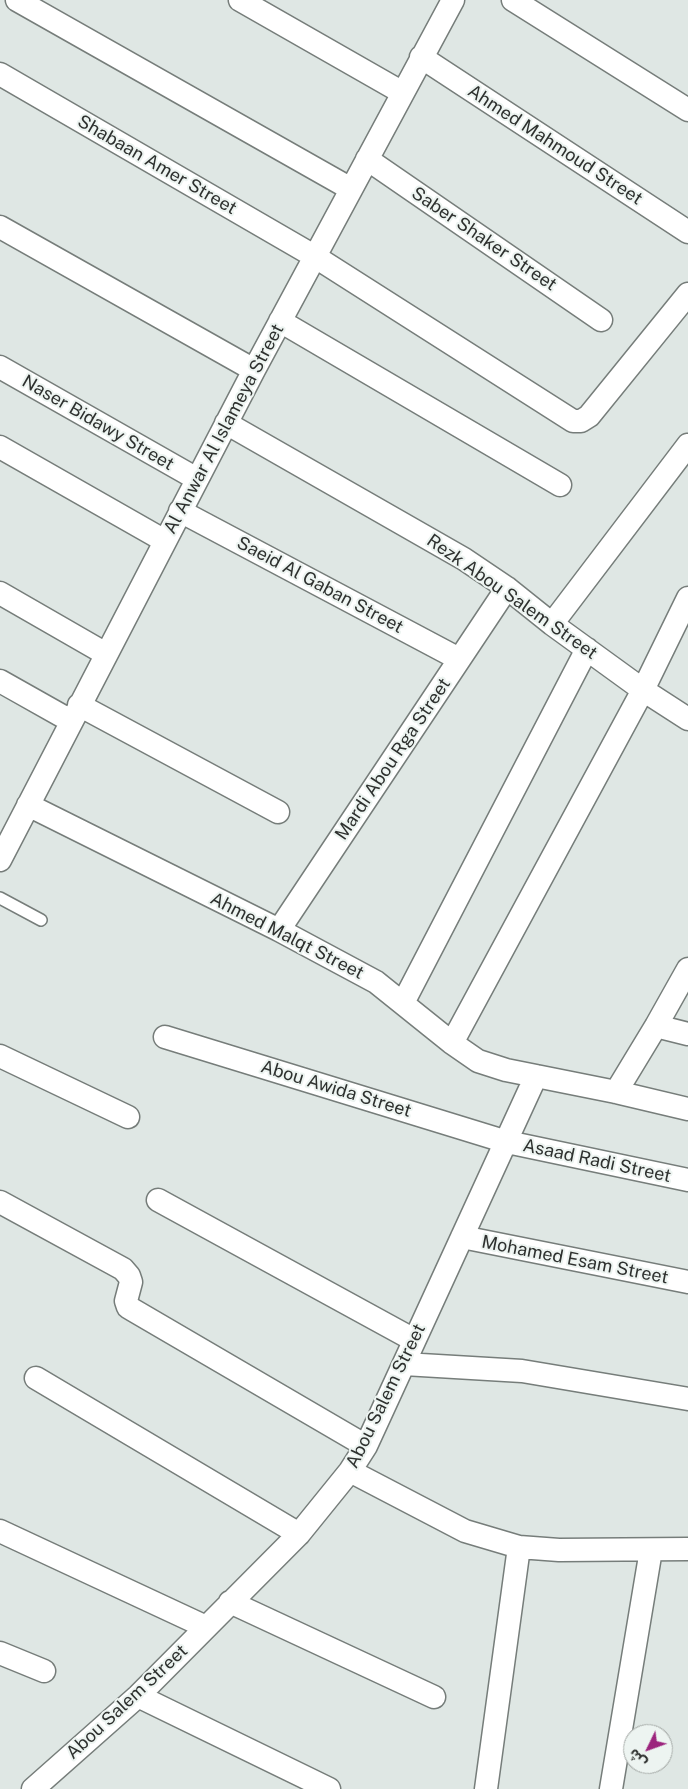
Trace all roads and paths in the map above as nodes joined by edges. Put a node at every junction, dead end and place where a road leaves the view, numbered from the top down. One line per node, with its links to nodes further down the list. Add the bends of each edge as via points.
1 (17, 0): 10 (street)
2 (240, 0): 7 (street)
3 (513, 0): 8 (street)
4 (446, 3): 5 (street, Al Anwar Al Islameya Street)
5 (421, 58): 7 (street, Al Anwar Al Islameya Street); 12 (street, Ahmed Mahmoud Street)
6 (0, 74): 13 (street, Shabaan Amer Street)
7 (403, 92): 9 (street, Al Anwar Al Islameya Street)
8 (688, 110)
9 (367, 159): 10 (street, Al Anwar Al Islameya Street); 15 (street, Saber Shaker Street)
10 (351, 189): 13 (street, Al Anwar Al Islameya Street)
11 (0, 227): 18 (street)
12 (688, 232)
13 (314, 256): 14 (street, Shabaan Amer Street, via 573,421 589,416); 16 (street, Al Anwar Al Islameya Street)
14 (688, 294)
15 (601, 320)
16 (280, 322): 18 (street, Al Anwar Al Islameya Street); 23 (street)
17 (0, 367): 22 (street, Naser Bidawy Street)
18 (254, 370): 19 (street, Al Anwar Al Islameya Street)
19 (226, 423): 22 (street, Al Anwar Al Islameya Street); 26 (street, Rezk Abou Salem Street, via 464,559)
20 (688, 445): 29 (street)
21 (0, 447): 25 (street)
22 (196, 479): 24 (street, Al Anwar Al Islameya Street)
23 (560, 485)
24 (180, 511): 25 (street, Al Anwar Al Islameya Street); 32 (street, Saeid Al Gaban Street)
25 (165, 541): 31 (street, Al Anwar Al Islameya Street)
26 (507, 588): 29 (street, Rezk Abou Salem Street); 32 (street, Mardi Abou Rga Street)
27 (0, 593): 31 (street)
28 (688, 598): 34 (street)
29 (552, 624): 30 (street, Rezk Abou Salem Street)
30 (586, 649): 34 (street, Rezk Abou Salem Street); 45 (street)
31 (106, 654): 35 (street, Al Anwar Al Islameya Street)
32 (460, 659): 43 (street, Mardi Abou Rga Street)
33 (0, 681): 35 (street)
34 (643, 690): 36 (street, Rezk Abou Salem Street); 49 (street)
35 (75, 713): 37 (street, Al Anwar Al Islameya Street); 38 (street)
36 (688, 719)
37 (28, 806): 39 (street, Al Anwar Al Islameya Street); 43 (street, Ahmed Malqt Street)
38 (278, 812)
39 (8, 823): 40 (street, Al Anwar Al Islameya Street)
40 (0, 860)
41 (0, 898): 42 (lane)
42 (41, 920)
43 (279, 930): 45 (street, Ahmed Malqt Street, via 376,982)
44 (688, 969): 46 (street)
45 (403, 1003): 49 (street, Ahmed Malqt Street)
46 (656, 1026): 47 (street); 52 (street)
47 (688, 1034)
48 (165, 1037): 55 (street, Abou Awida Street)
49 (452, 1043): 51 (street, Ahmed Malqt Street, via 478,1061)
50 (0, 1056): 54 (street)
51 (536, 1076): 52 (street, Ahmed Malqt Street); 55 (street, Abou Salem Street)
52 (616, 1092): 53 (street, Ahmed Malqt Street)
53 (688, 1109)
54 (128, 1118)
55 (507, 1142): 56 (street, Asaad Radi Street); 59 (street, Abou Salem Street)
56 (688, 1180)
57 (158, 1200): 61 (street)
58 (0, 1202): 65 (street, via 123,1268 131,1282 126,1301 128,1307)
59 (462, 1237): 60 (street, Mohamed Esam Street); 61 (street, Abou Salem Street)
60 (688, 1282)
61 (414, 1340): 62 (street, Abou Salem Street)
62 (404, 1364): 64 (street, via 522,1371); 65 (street, Abou Salem Street)
63 (36, 1378): 68 (street)
64 (688, 1399)
65 (366, 1446): 66 (street, Abou Salem Street)
66 (350, 1471): 68 (street, Abou Salem Street); 69 (street, via 465,1531)
67 (0, 1531): 73 (street)
68 (299, 1534): 72 (street, Abou Salem Street)
69 (519, 1547): 70 (street); 80 (street)
70 (651, 1550): 71 (street); 81 (street)
71 (688, 1550)
72 (230, 1602): 73 (street, Abou Salem Street); 77 (street)
73 (206, 1627): 76 (street, Abou Salem Street)
74 (0, 1653): 75 (street)
75 (44, 1671)
76 (138, 1696): 78 (street, Abou Salem Street); 79 (street)
77 (434, 1697)
78 (33, 1789)
79 (329, 1789)
80 (486, 1789)
81 (611, 1789)

